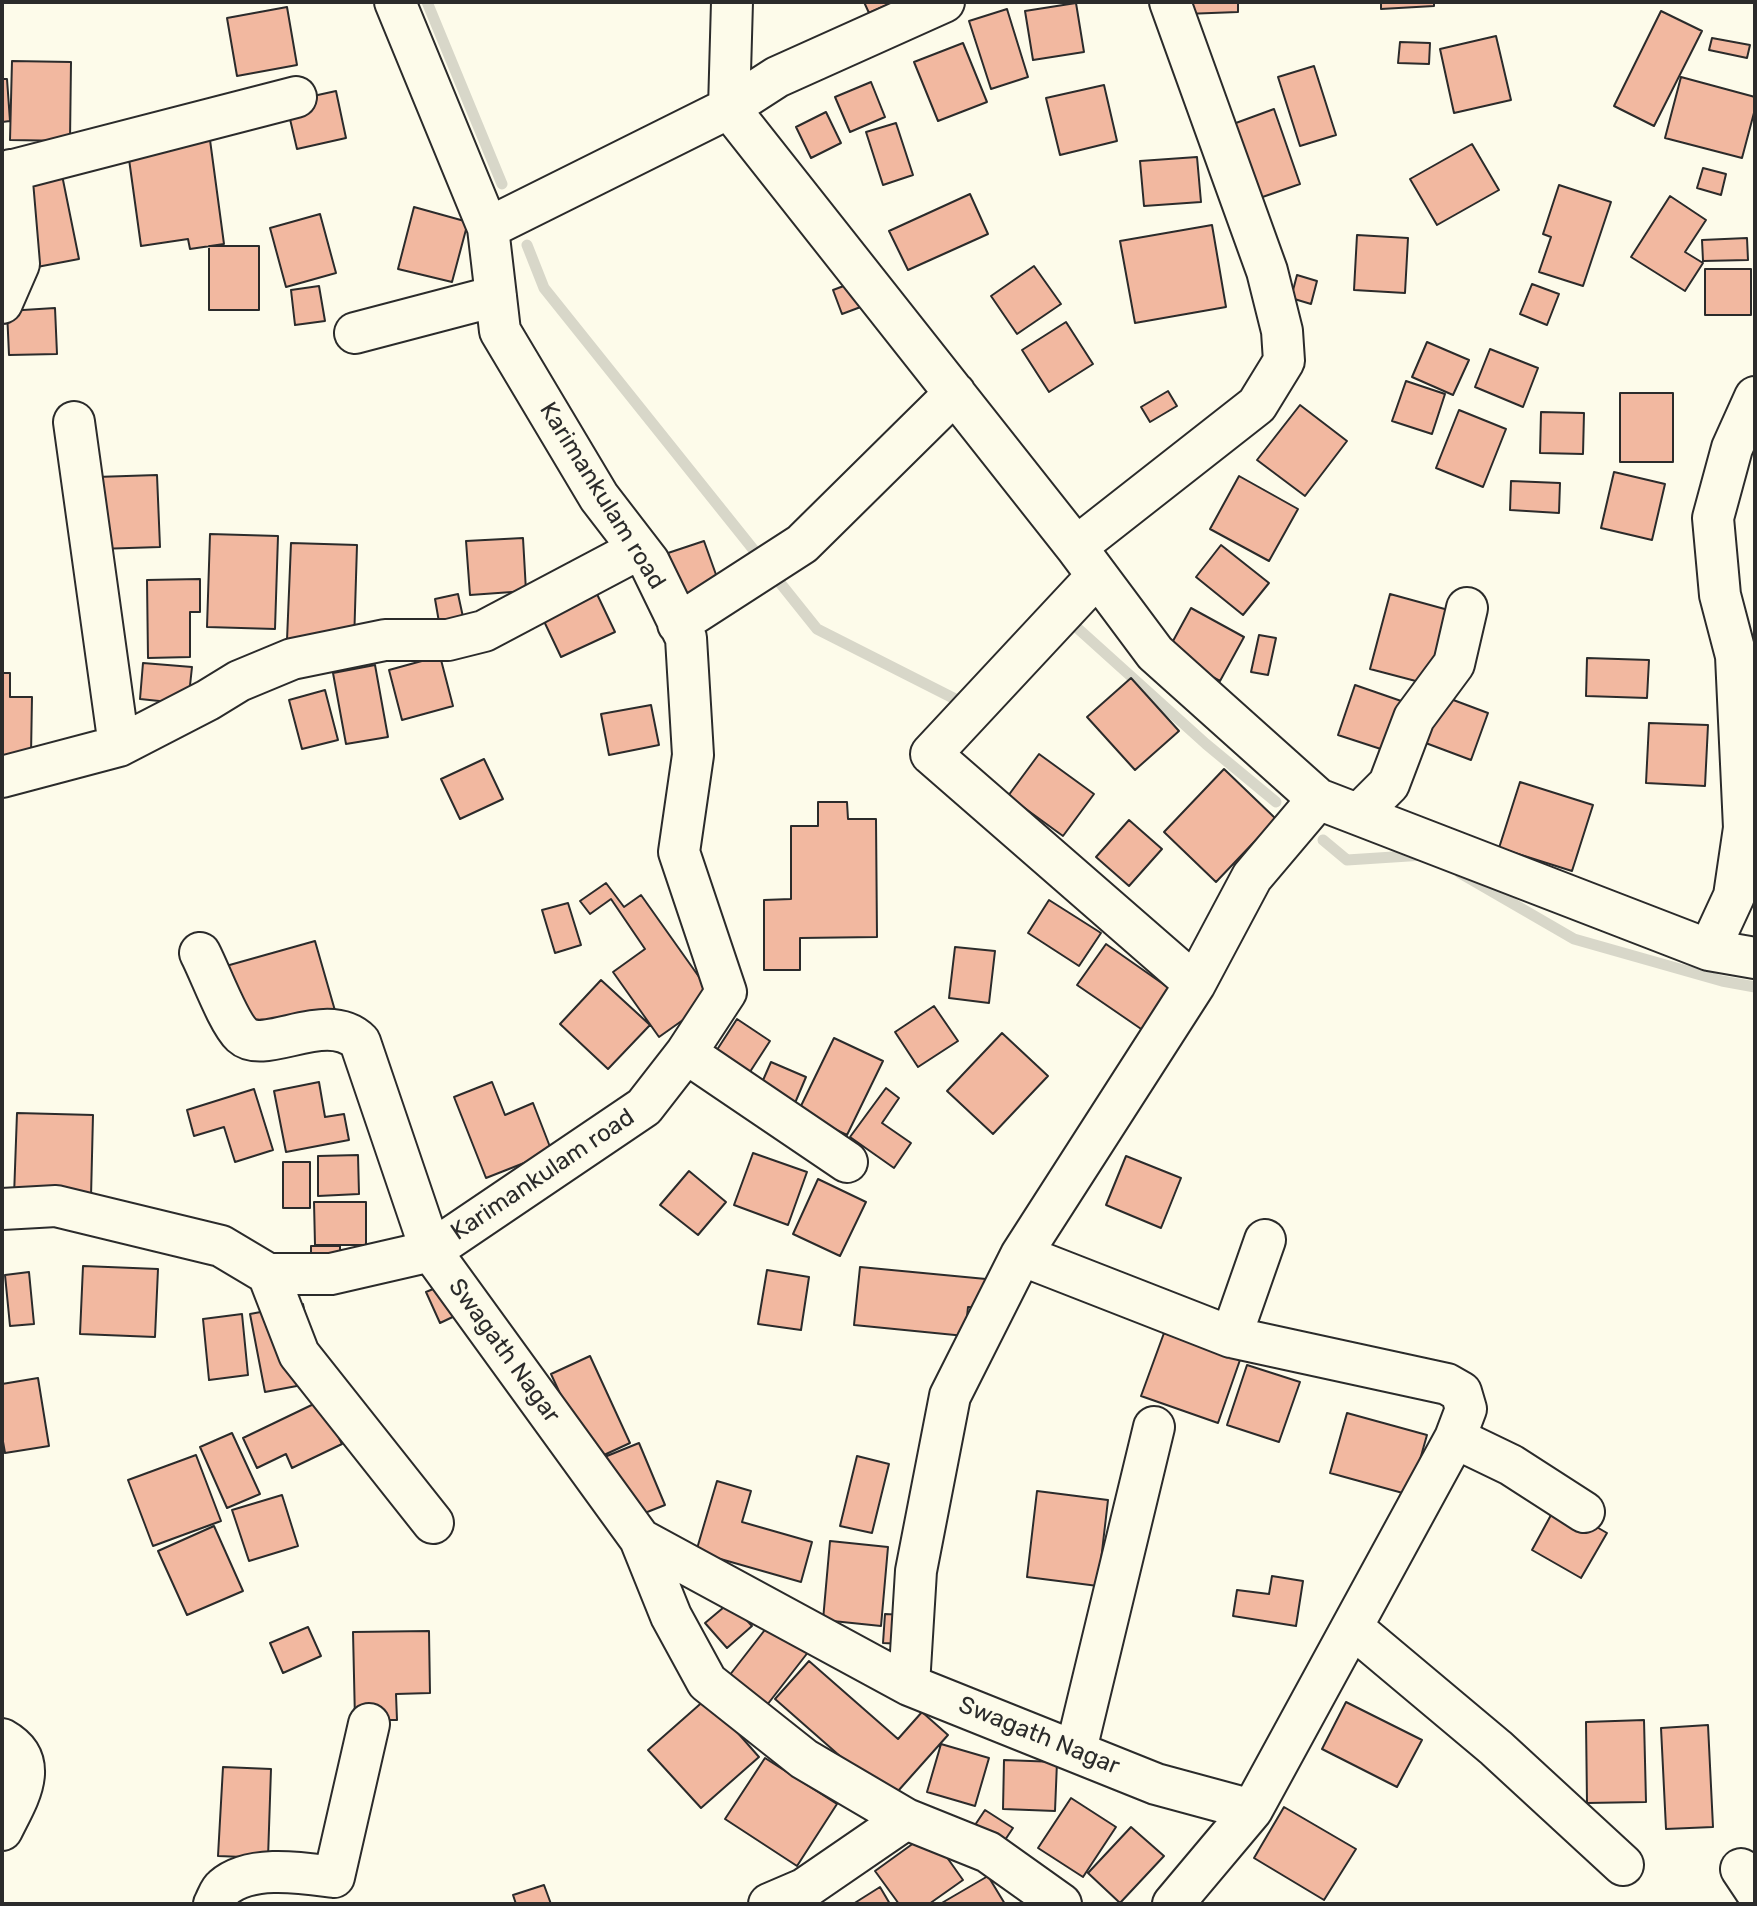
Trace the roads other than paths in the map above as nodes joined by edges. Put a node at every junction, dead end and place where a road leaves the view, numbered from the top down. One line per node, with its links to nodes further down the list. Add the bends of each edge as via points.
1 (395, 2): 8 (street, Karimankulam road)
2 (732, 2): 6 (street)
3 (944, 2): 6 (street, via 777,77)
4 (1170, 2): 16 (street, via 1267,271 1284,361 1257,405)
5 (296, 97): 7 (street)
6 (729, 108): 8 (street); 12 (street)
7 (7, 171): 10 (street, via 19,264)
8 (488, 228): 9 (street, Karimankulam road)
9 (496, 296): 11 (street); 15 (street, Karimankulam road, via 500,331 599,497)
10 (2, 303)
11 (355, 333)
12 (955, 393): 16 (street); 19 (street, via 802,544)
13 (1755, 397): 17 (street, via 1732,448 1713,518)
14 (74, 422): 20 (street)
15 (639, 549): 19 (street, Karimankulam road); 20 (street, via 484,631 448,640 385,640 292,659 239,681)
16 (1086, 562): 22 (street, via 1155,653); 27 (street, via 931,754)
17 (1737, 596): 24 (street, via 1744,828 1734,896)
18 (1467, 608): 23 (street, via 1454,664 1414,718 1389,784)
19 (678, 624): 28 (street, Karimankulam road, via 686,638 693,755 679,852 726,992)
20 (119, 746): 21 (street)
21 (2, 777)
22 (1318, 799): 23 (street); 27 (street, via 1252,877)
23 (1359, 814): 24 (street)
24 (1709, 950): 26 (street)
25 (200, 953): 32 (street, Swagath Nagar, via 243,1035 252,1040 337,1030 350,1032 360,1042)
26 (1755, 958)
27 (1195, 984): 33 (street)
28 (686, 1053): 29 (street); 32 (street, Karimankulam road, via 644,1107)
29 (847, 1162)
30 (2, 1209): 34 (street, via 56,1206 86,1213 221,1246)
31 (1265, 1240): 35 (street)
32 (431, 1251): 34 (street, via 331,1274); 40 (street, Swagath Nagar)
33 (1021, 1255): 35 (street); 42 (street, via 950,1396 916,1571)
34 (268, 1274): 39 (street, via 299,1354)
35 (1231, 1337): 37 (street, via 1457,1388 1466,1409)
36 (1154, 1427): 45 (street)
37 (1455, 1438): 38 (street, via 1511,1465); 41 (street)
38 (1584, 1512)
39 (433, 1523)
40 (640, 1539): 42 (street, Swagath Nagar); 47 (street, Swagath Nagar, via 671,1616 707,1682 804,1759)
41 (1353, 1628): 46 (street); 49 (street, via 1496,1748)
42 (909, 1685): 45 (street, Swagath Nagar)
43 (369, 1724): 50 (street)
44 (2, 1739): 48 (street, via 16,1747 25,1771)
45 (1076, 1750): 46 (street, Swagath Nagar, via 1156,1784)
46 (1252, 1810): 54 (street)
47 (906, 1819): 52 (street, via 804,1889); 53 (street, Swagath Nagar, via 988,1852)
48 (2, 1830)
49 (1623, 1865)
50 (334, 1891): 51 (street, via 288,1871 245,1877 223,1888)
51 (214, 1904)
52 (769, 1904)
53 (1061, 1904)
54 (1173, 1904)

